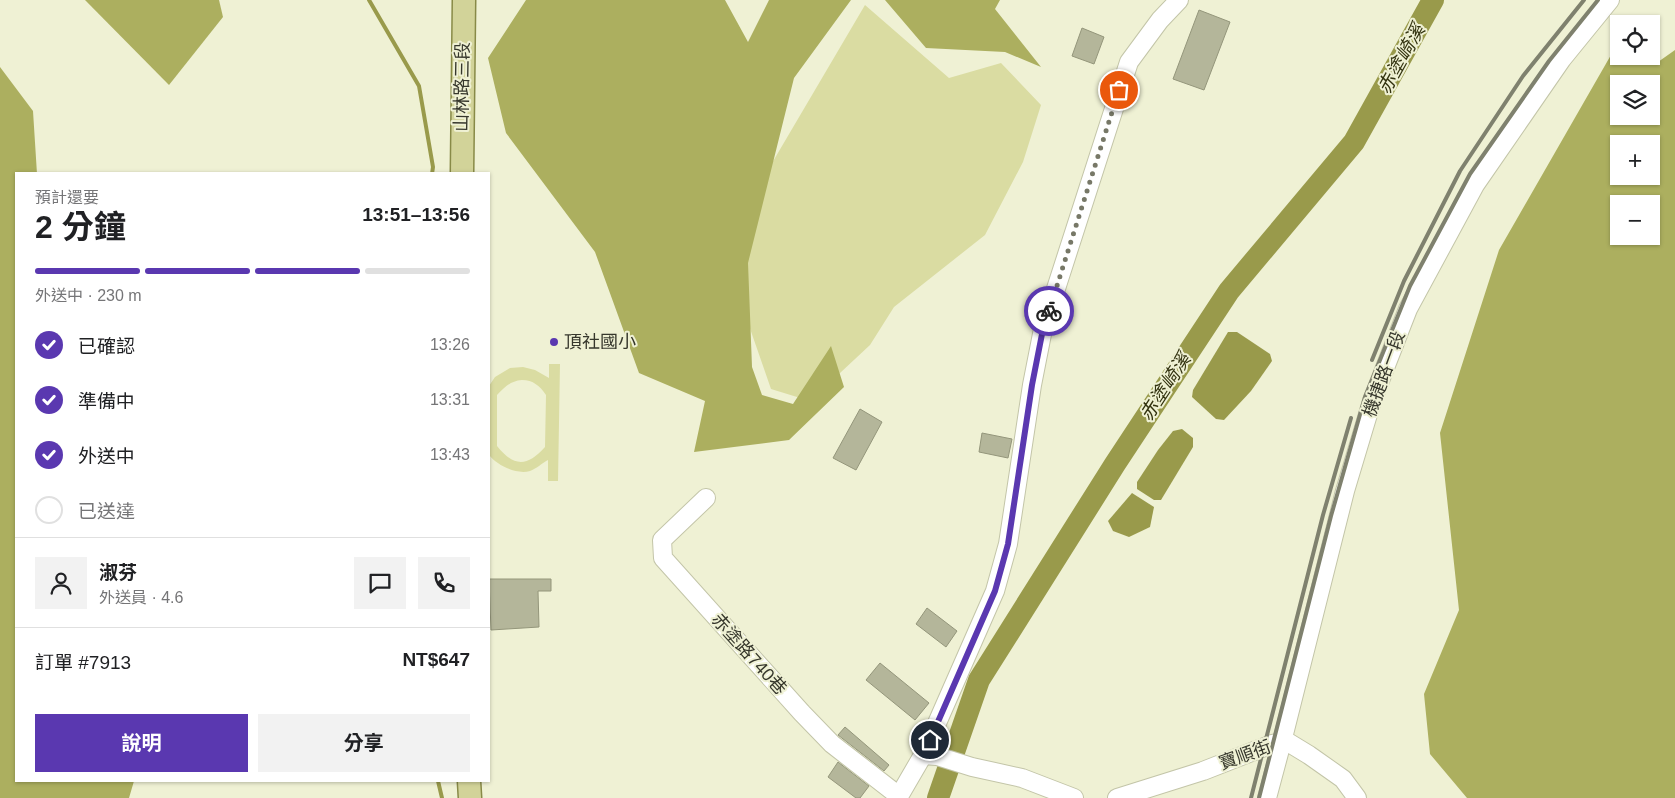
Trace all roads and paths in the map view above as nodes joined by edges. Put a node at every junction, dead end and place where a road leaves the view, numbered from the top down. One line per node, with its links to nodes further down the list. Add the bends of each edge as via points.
1 (464, 0): 4 (main road, 山林路三段)
2 (1180, 0): 7 (street, via 1160,20 1129,62 1114,104 1043,329 1008,544 995,591)
3 (1610, 0): 6 (street, 機捷路一段, via 1562,59 1475,186 1408,309 1372,401 1345,491)
4 (462, 172)
5 (706, 498): 9 (street, 赤塗路740巷, via 662,540 663,558 832,744)
6 (1282, 742): 12 (street, 寶順街); 13 (street, 機捷路一段); 14 (street, 寶順街, via 1309,755 1342,780)
7 (930, 756): 9 (street); 11 (street, via 1022,778)
8 (469, 782): 10 (main road)
9 (898, 797)
10 (470, 798)
11 (1074, 798)
12 (1117, 798)
13 (1267, 798)
14 (1357, 798)

